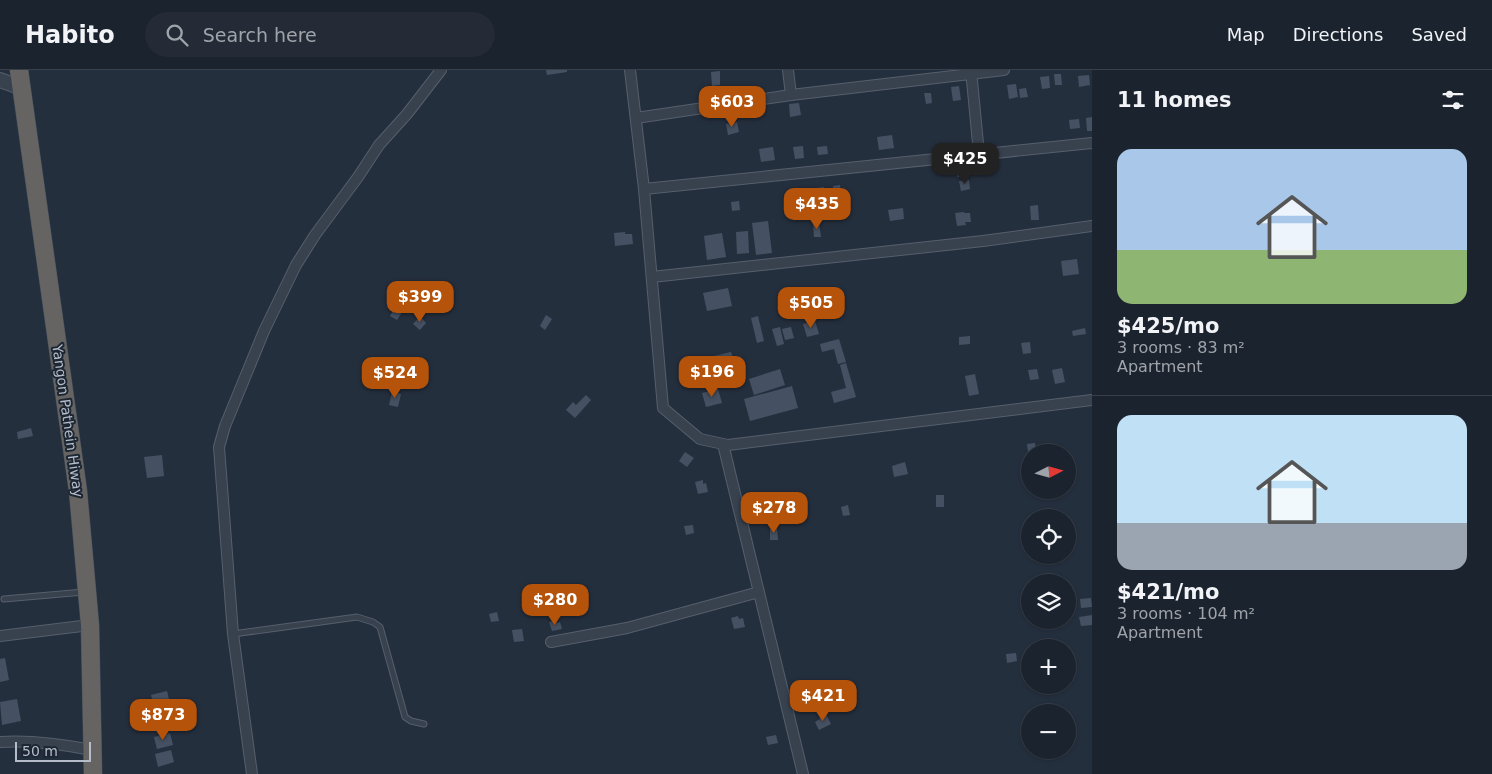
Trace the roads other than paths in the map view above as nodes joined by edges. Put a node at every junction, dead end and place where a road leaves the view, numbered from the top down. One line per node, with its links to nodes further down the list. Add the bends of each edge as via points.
1 (19, 70): 8 (highway, Yangon Pathein Hiway)
2 (441, 70): 22 (street, via 379,145 296,265 264,331 225,426 220,447)
3 (630, 70): 10 (street)
4 (788, 70): 9 (street)
5 (1004, 70): 6 (street)
6 (971, 72): 9 (street); 12 (street)
7 (0, 80): 8 (street)
8 (22, 88): 18 (highway, Yangon Pathein Hiway, via 78,491)
9 (791, 95): 10 (street)
10 (636, 118): 13 (street)
11 (1092, 142): 12 (street)
12 (979, 154): 13 (street)
13 (644, 189): 15 (street)
14 (1092, 226): 15 (street)
15 (652, 277): 17 (street, via 664,408 700,439)
16 (1092, 400): 17 (street)
17 (722, 444): 19 (street)
18 (87, 592): 20 (lane); 21 (highway, Yangon Pathein Hiway)
19 (759, 592): 24 (street, via 627,628); 30 (street)
20 (4, 600)
21 (90, 624): 23 (street); 27 (highway, Yangon Pathein Hiway)
22 (234, 634): 25 (lane, via 357,617 373,622 380,627 405,717 411,722); 29 (street)
23 (0, 636)
24 (551, 642)
25 (424, 724)
26 (0, 742): 27 (street, via 48,742)
27 (92, 750): 28 (highway, Yangon Pathein Hiway)
28 (93, 774)
29 (252, 774)
30 (803, 774)

